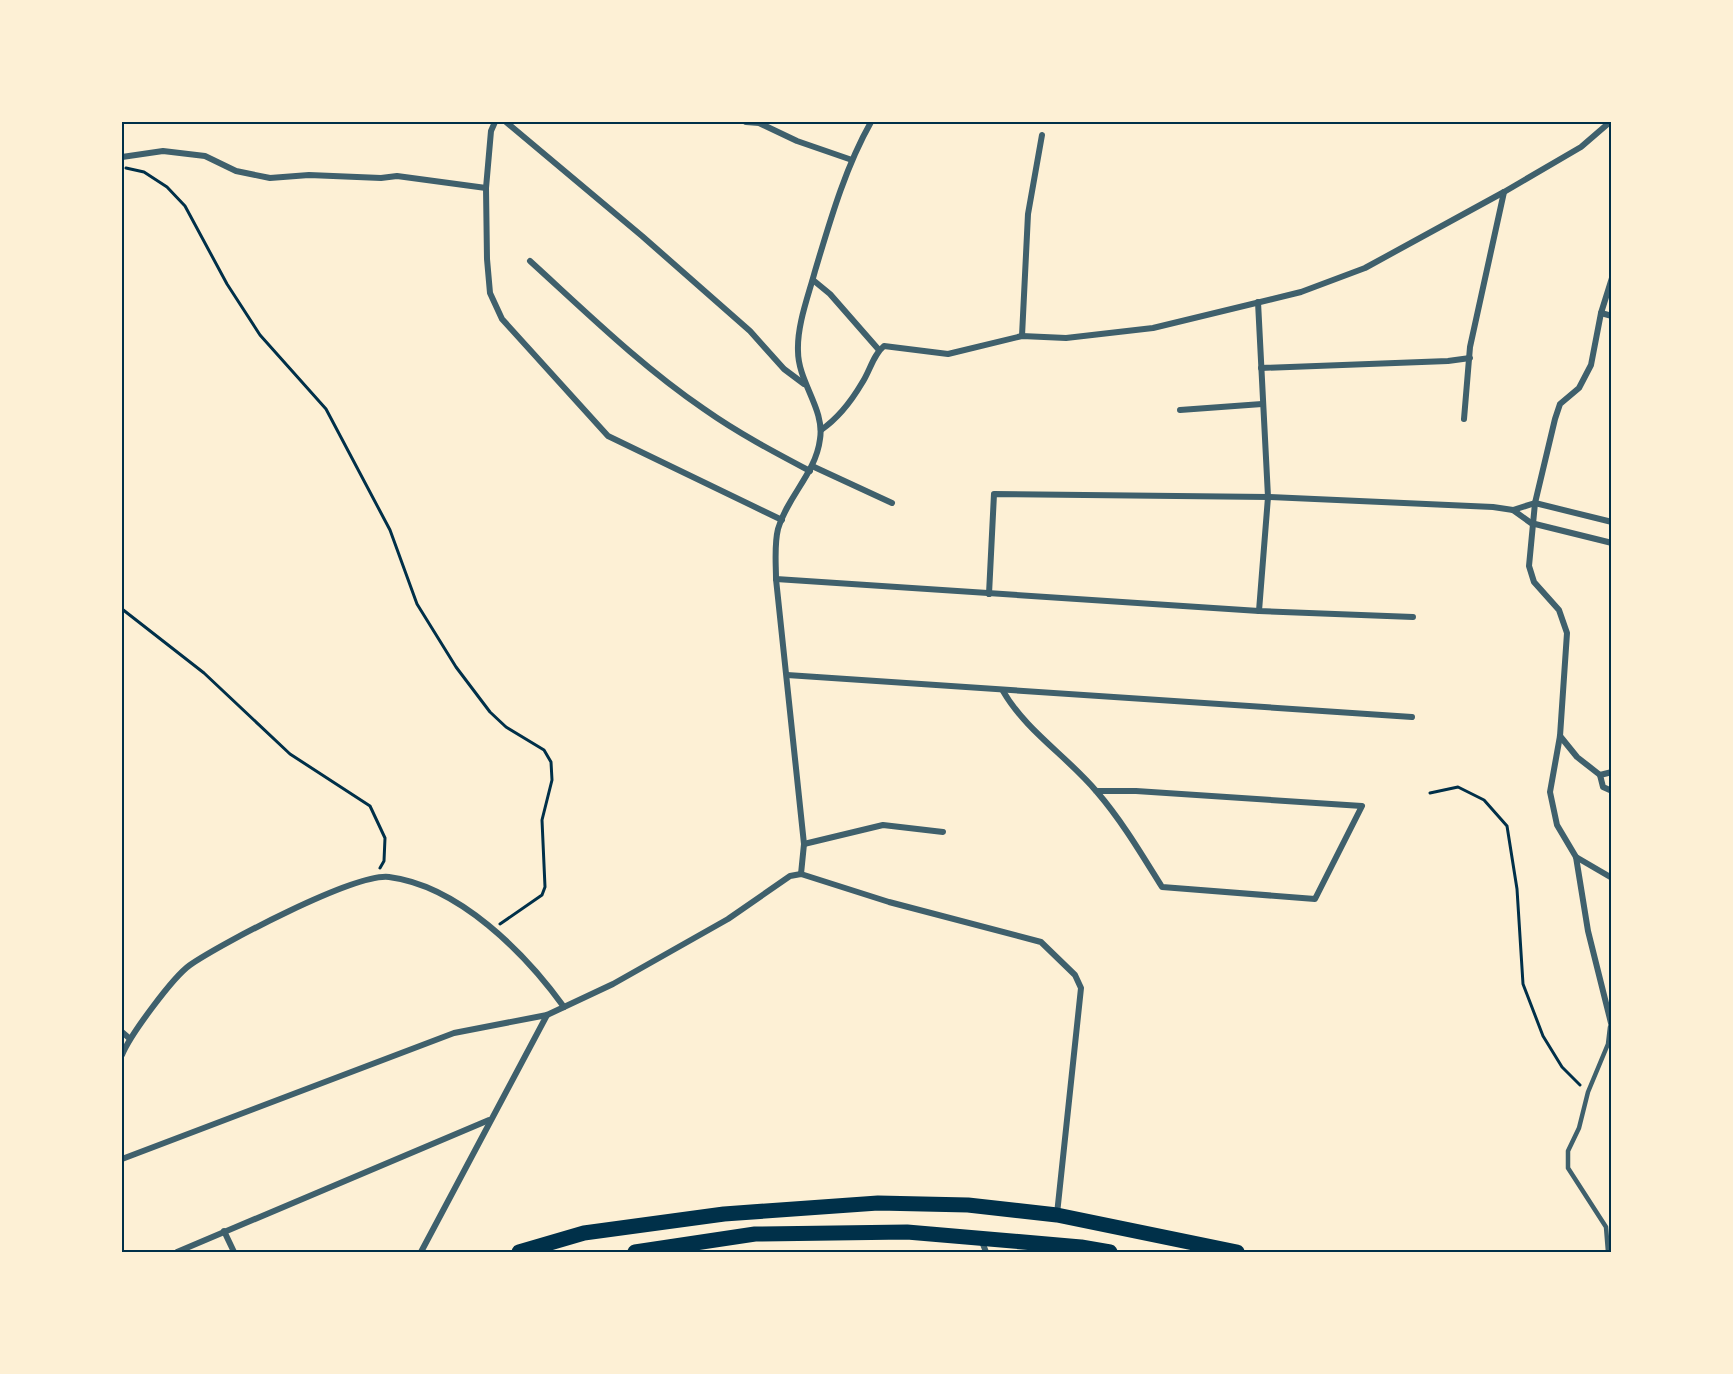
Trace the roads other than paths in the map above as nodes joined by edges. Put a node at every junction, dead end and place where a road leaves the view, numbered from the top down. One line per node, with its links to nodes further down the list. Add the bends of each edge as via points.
1 (495, 122): 10 (street)
2 (506, 122): 22 (street, via 750,331 784,369)
3 (746, 122): 9 (street, via 759,123)
4 (861, 122): 6 (street)
5 (1610, 122): 11 (street, via 1581,147)
6 (870, 124): 9 (street)
7 (1042, 135): 18 (street, via 1028,214)
8 (122, 157): 10 (street, via 164,151 205,156 236,171 270,178 397,176)
9 (852, 160): 14 (street)
10 (486, 188): 32 (street, via 490,292 502,319 608,436)
11 (1504, 192): 15 (street, via 1365,268 1301,292); 20 (street)
12 (530, 261): 27 (street, via 652,370 702,408 753,441)
13 (1611, 278): 16 (street)
14 (813, 280): 19 (street); 22 (street, via 798,350)
15 (1258, 302): 18 (street, via 1153,328 1066,338); 21 (street)
16 (1601, 313): 17 (street); 30 (street, via 1591,365 1579,388 1560,404)
17 (1611, 316)
18 (1022, 336): 19 (street, via 948,354)
19 (882, 348): 26 (street, via 862,384 833,422)
20 (1470, 358): 21 (street); 25 (street)
21 (1261, 368): 23 (street)
22 (804, 384): 26 (street)
23 (1262, 404): 24 (street); 28 (street)
24 (1180, 410)
25 (1464, 419)
26 (821, 430): 27 (street)
27 (811, 468): 29 (street); 32 (street)
28 (1268, 497): 31 (street); 37 (street, via 994,494); 38 (street)
29 (892, 503)
30 (1535, 503): 31 (street); 33 (street); 34 (street)
31 (1513, 510): 34 (street)
32 (782, 520): 36 (street, via 776,544)
33 (1611, 522)
34 (1531, 523): 35 (street); 43 (street, via 1529,566 1534,582 1559,610 1567,633)
35 (1611, 543)
36 (776, 579): 37 (street); 40 (street)
37 (989, 594): 38 (street)
38 (1259, 611): 39 (street)
39 (1413, 617)
40 (787, 675): 41 (street); 49 (street)
41 (1003, 691): 42 (street); 46 (street, via 1013,710)
42 (1412, 717)
43 (1560, 736): 45 (street, via 1576,757); 50 (street, via 1550,792 1557,825)
44 (1611, 772): 45 (street)
45 (1600, 775): 47 (street, via 1603,787)
46 (1096, 791): 46 (street, via 1162,887 1315,899 1362,806)
47 (1611, 791)
48 (943, 832): 49 (street, via 883,825)
49 (804, 844): 51 (street)
50 (1576, 857): 52 (street); 55 (street, via 1588,931)
51 (801, 874): 53 (street, via 790,876 728,919 624,978); 61 (street, via 1041,942 1075,975 1081,987)
52 (1611, 878)
53 (564, 1007): 54 (street); 57 (street, via 540,974 474,912 417,885 374,877 347,885 249,932 189,966)
54 (547, 1015): 59 (street); 60 (street, via 454,1033)
55 (1611, 1027): 72 (lane, via 1568,1151 1568,1168 1606,1227)
56 (122, 1032): 57 (street)
57 (129, 1038): 58 (street)
58 (122, 1055)
59 (489, 1120): 62 (street); 67 (street)
60 (122, 1159)
61 (1057, 1215): 68 (main road, via 968,1205 867,1204 724,1214 584,1233); 71 (main road)
62 (224, 1231): 65 (street); 66 (street)
63 (983, 1245): 64 (main road, via 907,1232 755,1234); 70 (main road)
64 (651, 1250): 69 (main road)
65 (177, 1252)
66 (234, 1252)
67 (421, 1252)
68 (519, 1252)
69 (635, 1252)
70 (1110, 1252)
71 (1238, 1252)
72 (1608, 1252)

